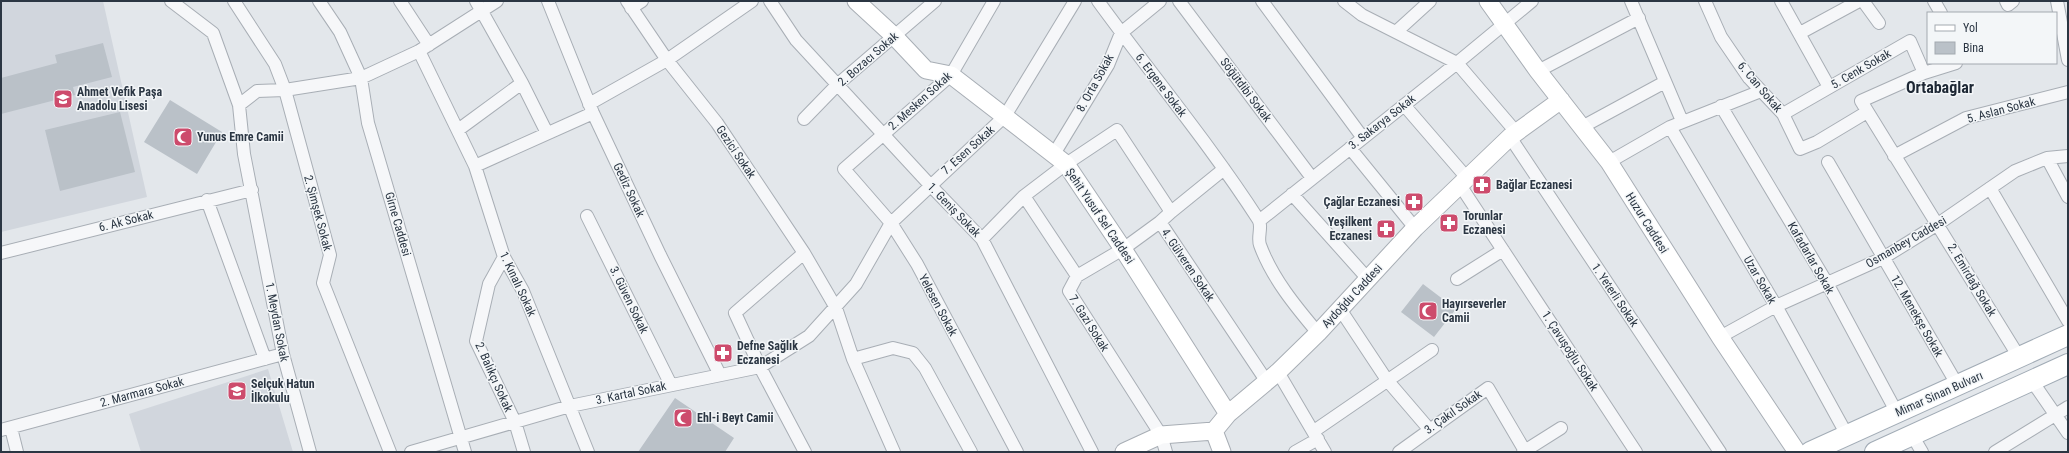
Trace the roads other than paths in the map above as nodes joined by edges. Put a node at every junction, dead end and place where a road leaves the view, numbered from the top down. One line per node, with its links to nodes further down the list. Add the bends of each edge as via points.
1 (170, 1): 59 (street, 1. Meydan Sokak, via 213,33)
2 (234, 1): 55 (street, 2. Şimşek Sokak, via 275,64)
3 (320, 1): 50 (street, Girne Caddesi, via 340,32)
4 (400, 1): 42 (street, 1. Kınalı Sokak)
5 (497, 1): 32 (street)
6 (548, 1): 62 (street, Gediz Sokak)
7 (642, 1): 31 (street)
8 (752, 1): 43 (street)
9 (770, 1): 53 (street, 1. Geniş Sokak, via 796,40)
10 (856, 1): 40 (main road, Şehit Yusuf Sel Caddesi)
11 (936, 1): 40 (street, 2. Bozacı Sokak)
12 (994, 1): 49 (street, 2. Mesken Sokak)
13 (1074, 1): 65 (street, 7. Esen Sokak)
14 (1098, 1): 37 (street, 6. Ergene Sokak)
15 (1160, 1): 37 (street)
16 (1179, 1): 85 (street, Söğütdibi Sokak)
17 (1262, 1): 74 (street)
18 (1344, 1): 38 (street, via 1362,15)
19 (1430, 1): 38 (street)
20 (1488, 1): 36 (main road, Huzur Caddesi)
21 (1532, 1): 36 (street, 3. Sakarya Sokak)
22 (1631, 1): 34 (street)
23 (1705, 1): 56 (street, 6. Can Sokak, via 1721,37)
24 (1781, 1): 39 (street)
25 (1859, 1): 39 (street)
26 (1863, 1): 35 (street)
27 (1934, 1): 33 (street)
28 (2006, 1): 29 (street, via 2008,4)
29 (2013, 1)
30 (2057, 1): 41 (street)
31 (629, 5): 43 (street, Gezici Sokak)
32 (479, 6): 42 (street); 52 (street)
33 (1940, 12)
34 (1639, 18): 47 (street); 51 (street)
35 (1879, 23)
36 (1505, 24): 45 (street, 3. Sakarya Sokak); 47 (main road, Huzur Caddesi)
37 (1121, 32): 79 (street, 8. Orta Sokak, via 1108,65); 84 (street, 6. Ergene Sokak)
38 (1396, 32): 45 (street)
39 (1800, 32): 54 (street)
40 (894, 36): 49 (main road, Şehit Yusuf Sel Caddesi, via 926,70); 53 (street, 2. Bozacı Sokak)
41 (2062, 37): 44 (street)
42 (424, 48): 50 (street); 70 (street, 1. Kınalı Sokak)
43 (667, 60): 62 (street); 105 (street, Gezici Sokak, via 717,123)
44 (2068, 60)
45 (1457, 63): 60 (street, 3. Sakarya Sokak); 73 (street, 1. Yeterli Sokak)
46 (1953, 64): 48 (street)
47 (1538, 71): 58 (main road, Huzur Caddesi)
48 (1924, 73): 54 (street, 5. Cenk Sokak, via 1910,41); 63 (street, 2. Emirdağ Sokak, via 1861,101)
49 (951, 75): 65 (main road, Şehit Yusuf Sel Caddesi); 72 (street, 2. Mesken Sokak)
50 (361, 78): 55 (street); 148 (street, Girne Caddesi, via 368,123)
51 (1665, 82): 67 (street); 68 (street)
52 (522, 83): 70 (street); 71 (street)
53 (837, 85): 66 (street, 2. Bozacı Sokak); 72 (street, 1. Geniş Sokak)
54 (1829, 87): 64 (street, 5. Cenk Sokak)
55 (285, 90): 59 (street, via 257,91); 153 (street, 2. Şimşek Sokak, via 330,255 323,283)
56 (1761, 91): 61 (street); 64 (street, 6. Can Sokak)
57 (2068, 92): 76 (street, 5. Aslan Sokak, via 1966,118)
58 (1561, 100): 68 (main road, Huzur Caddesi); 73 (main road, Aydoğdu Caddesi)
59 (239, 105): 89 (street, 1. Meydan Sokak, via 244,154)
60 (1404, 105): 74 (street, 3. Sakarya Sokak); 86 (street, 1. Çavuşoğlu Sokak)
61 (1721, 106): 67 (street); 111 (street, Kafadarlar Sokak)
62 (591, 109): 71 (street); 126 (street, Gediz Sokak, via 660,256)
63 (1867, 112): 64 (street, 6. Can Sokak, via 1817,142 1800,149); 76 (street, 2. Emirdağ Sokak)
64 (1783, 114)
65 (1005, 116): 79 (main road, Şehit Yusuf Sel Caddesi); 87 (street, 7. Esen Sokak)
66 (804, 119)
67 (1682, 121): 69 (street)
68 (1582, 127): 80 (main road, Huzur Caddesi)
69 (1670, 127): 80 (street); 112 (street, Uzar Sokak)
70 (458, 130): 82 (street, 1. Kınalı Sokak)
71 (547, 133): 82 (street)
72 (884, 134): 83 (street, 2. Mesken Sokak); 87 (street, 1. Geniş Sokak)
73 (1513, 135): 86 (main road, Aydoğdu Caddesi); 170 (street, 1. Yeterli Sokak)
74 (1363, 138): 75 (street, 3. Sakarya Sokak)
75 (1350, 148): 85 (street, 3. Sakarya Sokak); 100 (street)
76 (1894, 156): 99 (street, 2. Emirdağ Sokak)
77 (2068, 156): 78 (street, Osmanbey Caddesi)
78 (2047, 158): 88 (street, Osmanbey Caddesi, via 2015,171); 92 (street)
79 (1060, 159): 91 (street); 94 (street, 4. Gülveren Sokak, via 1117,130); 102 (main road, Şehit Yusuf Sel Caddesi)
80 (1609, 162): 118 (main road, Huzur Caddesi)
81 (1828, 162): 107 (street, 12. Menekşe Sokak)
82 (475, 166): 106 (street, 1. Kınalı Sokak)
83 (844, 169): 98 (street, Yelesen Sokak)
84 (1224, 169): 94 (street); 96 (street, 6. Ergene Sokak)
85 (1312, 178): 90 (street, 3. Sakarya Sokak)
86 (1464, 182): 100 (main road, Aydoğdu Caddesi); 103 (street, 1. Çavuşoğlu Sokak)
87 (930, 185): 98 (street, 7. Esen Sokak); 101 (street, 1. Geniş Sokak)
88 (1990, 188): 99 (street, Osmanbey Caddesi); 115 (street)
89 (252, 190): 93 (street, 6. Ak Sokak); 120 (street, 1. Meydan Sokak)
90 (1292, 194): 96 (street, 3. Sakarya Sokak); 109 (street)
91 (1024, 196): 101 (street); 108 (street, 7. Gazi Sokak)
92 (2068, 197)
93 (207, 200): 104 (street, 6. Ak Sokak); 122 (street, 1. Meydan Sokak)
94 (1171, 212): 97 (street, 4. Gülveren Sokak)
95 (586, 216): 130 (street, 3. Güven Sokak)
96 (1260, 221): 116 (street, via 1259,243 1268,264 1300,312)
97 (1160, 222): 102 (street); 127 (street, 4. Gülveren Sokak)
98 (891, 223): 113 (street, 7. Esen Sokak, via 856,284); 161 (street, Yelesen Sokak, via 917,264)
99 (1938, 224): 107 (street, Osmanbey Caddesi); 121 (street, 2. Emirdağ Sokak)
100 (1415, 228): 109 (main road, Aydoğdu Caddesi)
101 (982, 239): 162 (street, 1. Geniş Sokak)
102 (1123, 249): 108 (street); 136 (main road, Şehit Yusuf Sel Caddesi)
103 (1504, 250): 110 (street); 169 (street, 1. Çavuşoğlu Sokak)
104 (1, 253)
105 (804, 253): 113 (street, Gezici Sokak); 125 (street, via 734,312)
106 (504, 256): 133 (street, 1. Kınalı Sokak, via 523,290); 138 (street, 2. Balıkçı Sokak, via 489,284 476,341)
107 (1883, 258): 111 (street, Osmanbey Caddesi); 131 (street, 12. Menekşe Sokak)
108 (1077, 276): 144 (street, 7. Gazi Sokak, via 1069,291)
109 (1368, 279): 114 (main road, Aydoğdu Caddesi)
110 (1457, 279)
111 (1827, 283): 112 (street, Osmanbey Caddesi); 135 (street, Kafadarlar Sokak)
112 (1776, 306): 118 (street, Osmanbey Caddesi); 146 (street, Uzar Sokak)
113 (836, 308): 123 (street, Gezici Sokak); 125 (street, 3. Kartal Sokak, via 809,336)
114 (1340, 309): 116 (main road, Aydoğdu Caddesi); 128 (street)
115 (2068, 321)
116 (1318, 333): 127 (main road, Aydoğdu Caddesi)
117 (2068, 335): 121 (main road, Mimar Sinan Bulvarı)
118 (1720, 337): 171 (main road, Huzur Caddesi)
119 (1432, 350): 128 (street)
120 (283, 354): 122 (street, 2. Marmara Sokak); 152 (street, 1. Meydan Sokak)
121 (2018, 357): 131 (main road, Mimar Sinan Bulvarı)
122 (264, 359): 140 (street, 2. Marmara Sokak)
123 (854, 359): 159 (street, Gezici Sokak); 160 (street, via 893,348 913,353 925,368)
124 (2068, 364): 129 (main road)
125 (760, 367): 126 (street, 3. Kartal Sokak); 158 (street)
126 (720, 375): 130 (street, 3. Kartal Sokak)
127 (1273, 377): 136 (main road, Aydoğdu Caddesi); 145 (street, 4. Gülveren Sokak)
128 (1387, 380): 141 (street); 145 (street)
129 (2032, 381): 137 (street); 147 (main road)
130 (670, 385): 133 (street, 3. Kartal Sokak)
131 (1958, 386): 132 (main road, Mimar Sinan Bulvarı)
132 (1918, 404): 135 (main road, Mimar Sinan Bulvarı); 173 (main road, via 1895,424)
133 (570, 406): 138 (street, 3. Kartal Sokak); 157 (street, 1. Kınalı Sokak)
134 (2068, 406): 137 (street)
135 (1897, 413): 146 (main road, Mimar Sinan Bulvarı)
136 (1228, 414): 142 (main road, Aydoğdu Caddesi)
137 (2055, 414): 143 (street); 149 (street)
138 (514, 422): 148 (street, 3. Kartal Sokak); 156 (street, 2. Balıkçı Sokak)
139 (1561, 428): 150 (street)
140 (6, 429): 151 (street)
141 (1429, 429): 150 (street, 3. Çakıl Sokak, via 1488,388); 168 (street, 3. Çakıl Sokak)
142 (1214, 431): 144 (main road); 165 (main road)
143 (2068, 433)
144 (1161, 435): 163 (main road); 164 (street, 7. Gazi Sokak)
145 (1316, 435): 166 (street); 167 (street, 4. Gülveren Sokak)
146 (1847, 435): 172 (main road, Mimar Sinan Bulvarı)
147 (1912, 435): 174 (main road); 175 (street)
148 (460, 437): 154 (street, 3. Kartal Sokak); 155 (street, Girne Caddesi)
149 (2001, 450)
150 (1524, 451)
151 (17, 452)
152 (310, 452)
153 (390, 452)
154 (411, 452)
155 (465, 452)
156 (524, 452)
157 (588, 452)
158 (805, 452)
159 (894, 452)
160 (971, 452)
161 (1017, 452)
162 (1092, 452)
163 (1124, 452)
164 (1166, 452)
165 (1222, 452)
166 (1295, 452)
167 (1325, 452)
168 (1399, 452)
169 (1636, 452)
170 (1720, 452)
171 (1797, 452)
172 (1810, 452)
173 (1836, 452)
174 (1875, 452)
175 (1922, 452)

